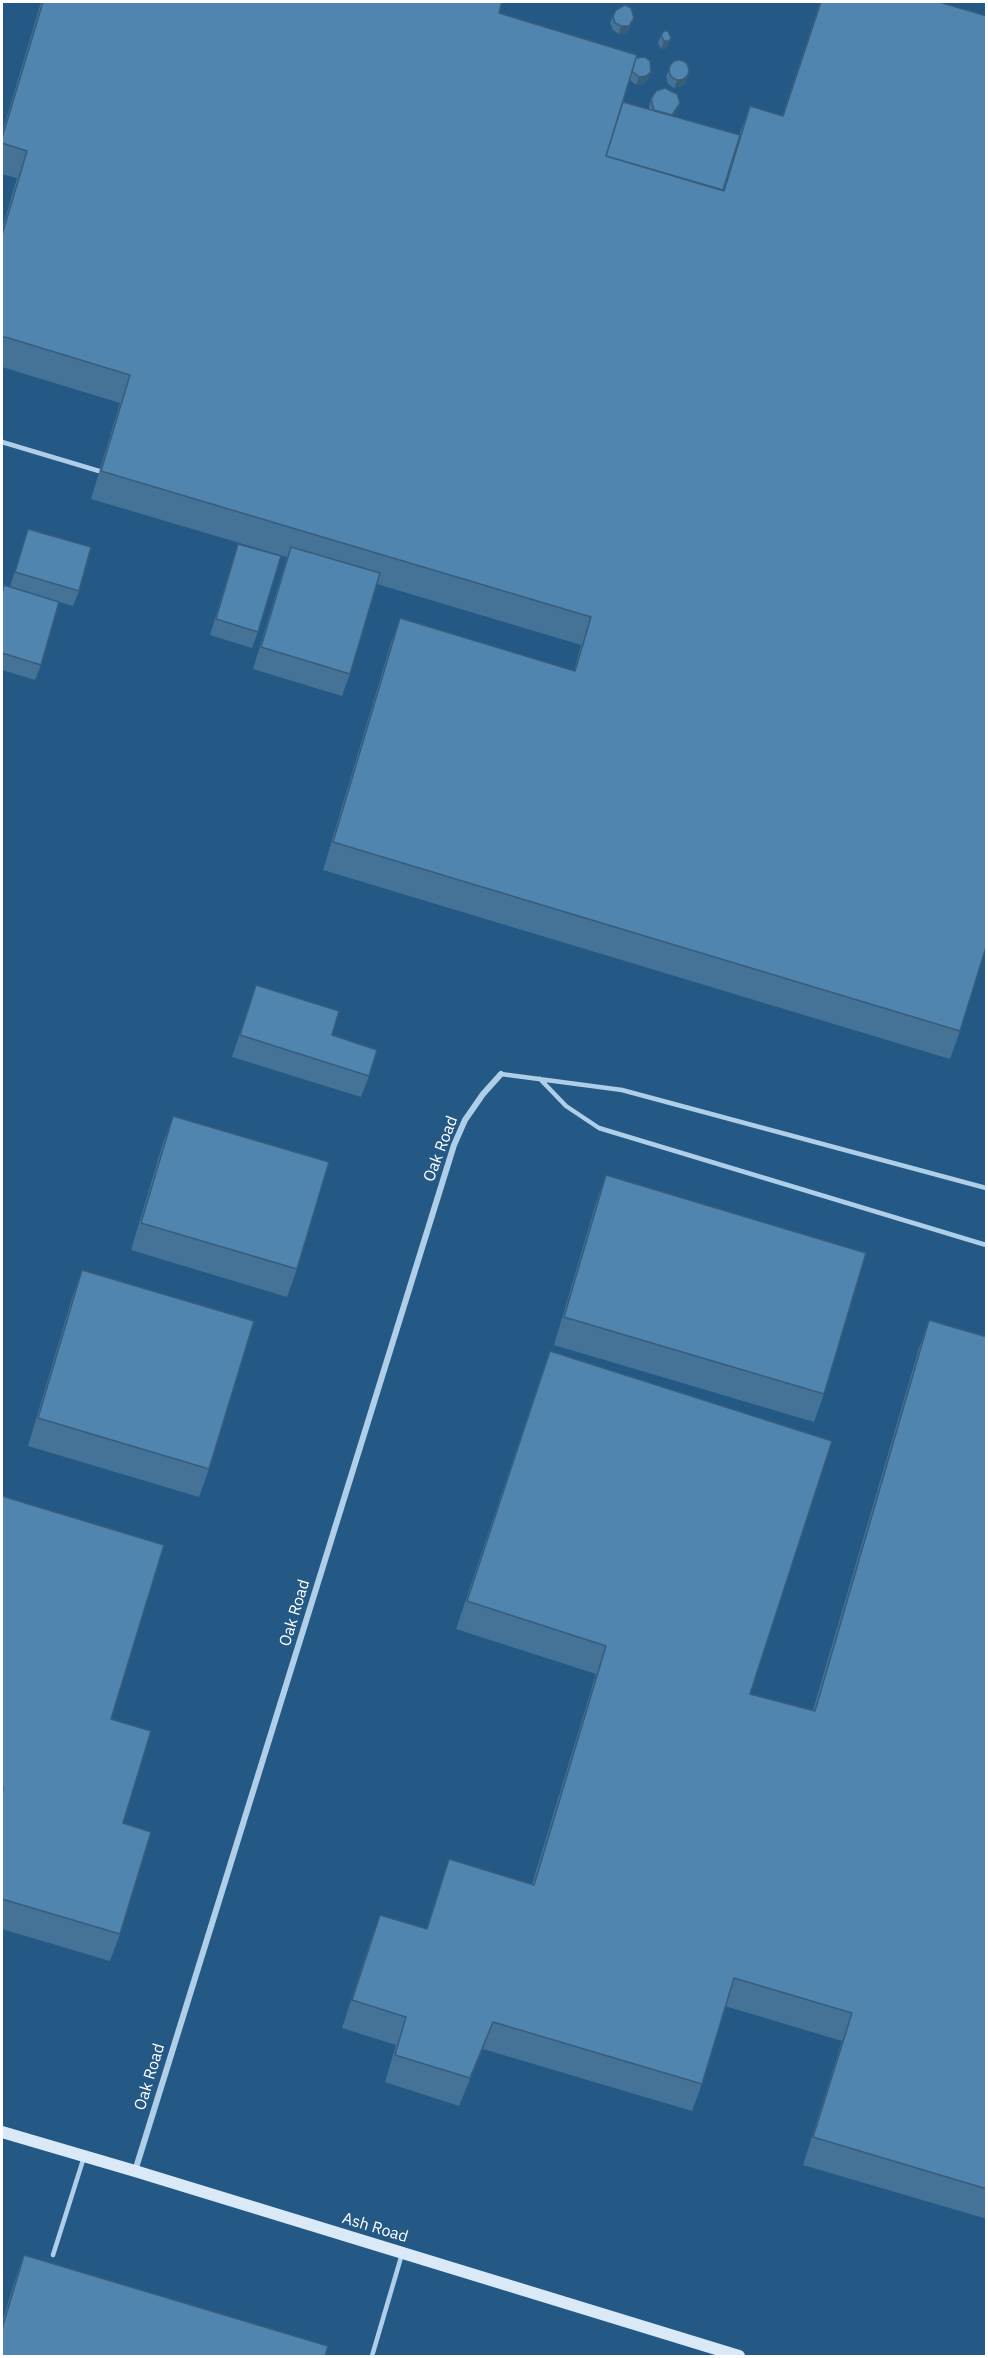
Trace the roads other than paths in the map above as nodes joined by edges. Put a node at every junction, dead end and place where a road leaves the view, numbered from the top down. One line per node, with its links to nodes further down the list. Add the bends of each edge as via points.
1 (2, 442): 2 (lane)
2 (99, 471)
3 (501, 1074): 4 (lane); 9 (street, Oak Road, via 471,1111 454,1145)
4 (540, 1079): 5 (lane, via 622,1090); 6 (lane, via 566,1106 599,1128)
5 (987, 1188)
6 (987, 1245)
7 (2, 2132): 8 (main road, Ash Road)
8 (84, 2157): 9 (main road, Ash Road); 11 (lane)
9 (135, 2170): 10 (main road, Ash Road)
10 (402, 2254): 12 (lane); 13 (main road, Ash Road)
11 (53, 2255)
12 (372, 2356)
13 (739, 2356)

